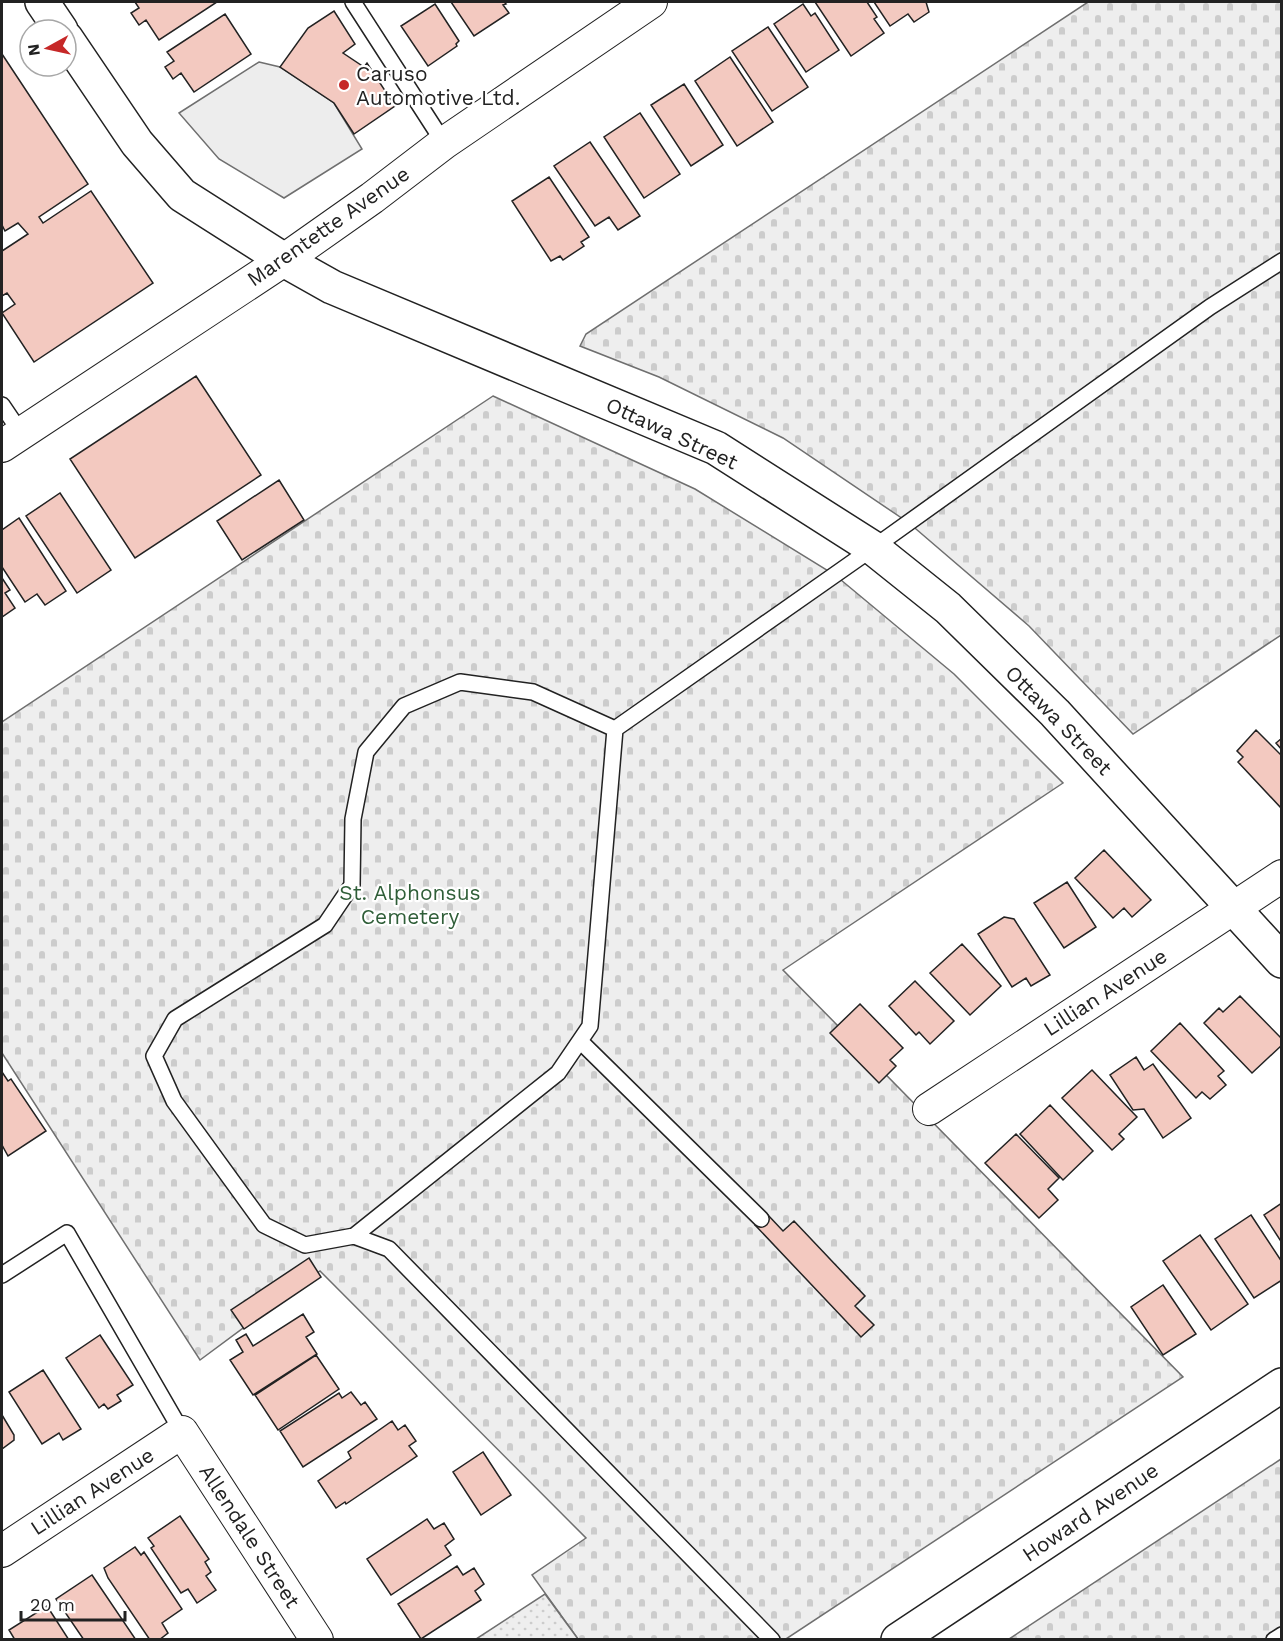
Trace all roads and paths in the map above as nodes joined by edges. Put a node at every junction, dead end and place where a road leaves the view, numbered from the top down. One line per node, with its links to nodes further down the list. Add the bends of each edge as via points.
1 (42, 2): 4 (street)
2 (353, 2): 6 (lane)
3 (651, 2): 6 (street, Marentette Avenue)
4 (53, 18)
5 (78, 56): 7 (street, Ottawa Street, via 137,144 182,195)
6 (444, 142): 7 (street, Marentette Avenue)
7 (284, 260): 10 (street, Marentette Avenue); 11 (street, Ottawa Street, via 332,287 716,448)
8 (1281, 261): 11 (lane, via 1210,307)
9 (2, 405): 10 (lane)
10 (11, 440)
11 (873, 548): 12 (lane); 14 (street, Ottawa Street, via 948,608 1055,713)
12 (615, 729): 16 (lane, via 590,1026); 19 (lane, via 533,692 460,682 404,706 366,752 352,819 352,885 325,926 175,1019 154,1056 174,1101 264,1226 305,1245)
13 (1281, 876): 14 (street, Lillian Avenue)
14 (1233, 908): 15 (street, Ottawa Street); 17 (street, Lillian Avenue)
15 (1281, 961)
16 (580, 1041): 18 (lane); 19 (lane, via 558,1074)
17 (929, 1109)
18 (761, 1219)
19 (354, 1236): 26 (lane, via 389,1249)
20 (2, 1275): 22 (lane, via 67,1233)
21 (1281, 1385): 27 (street, Howard Avenue)
22 (182, 1431): 23 (street, Lillian Avenue); 25 (street, Allendale Street)
23 (2, 1551)
24 (1281, 1635): 28 (lane)
25 (317, 1640)
26 (772, 1640)
27 (898, 1640)
28 (1274, 1640)

